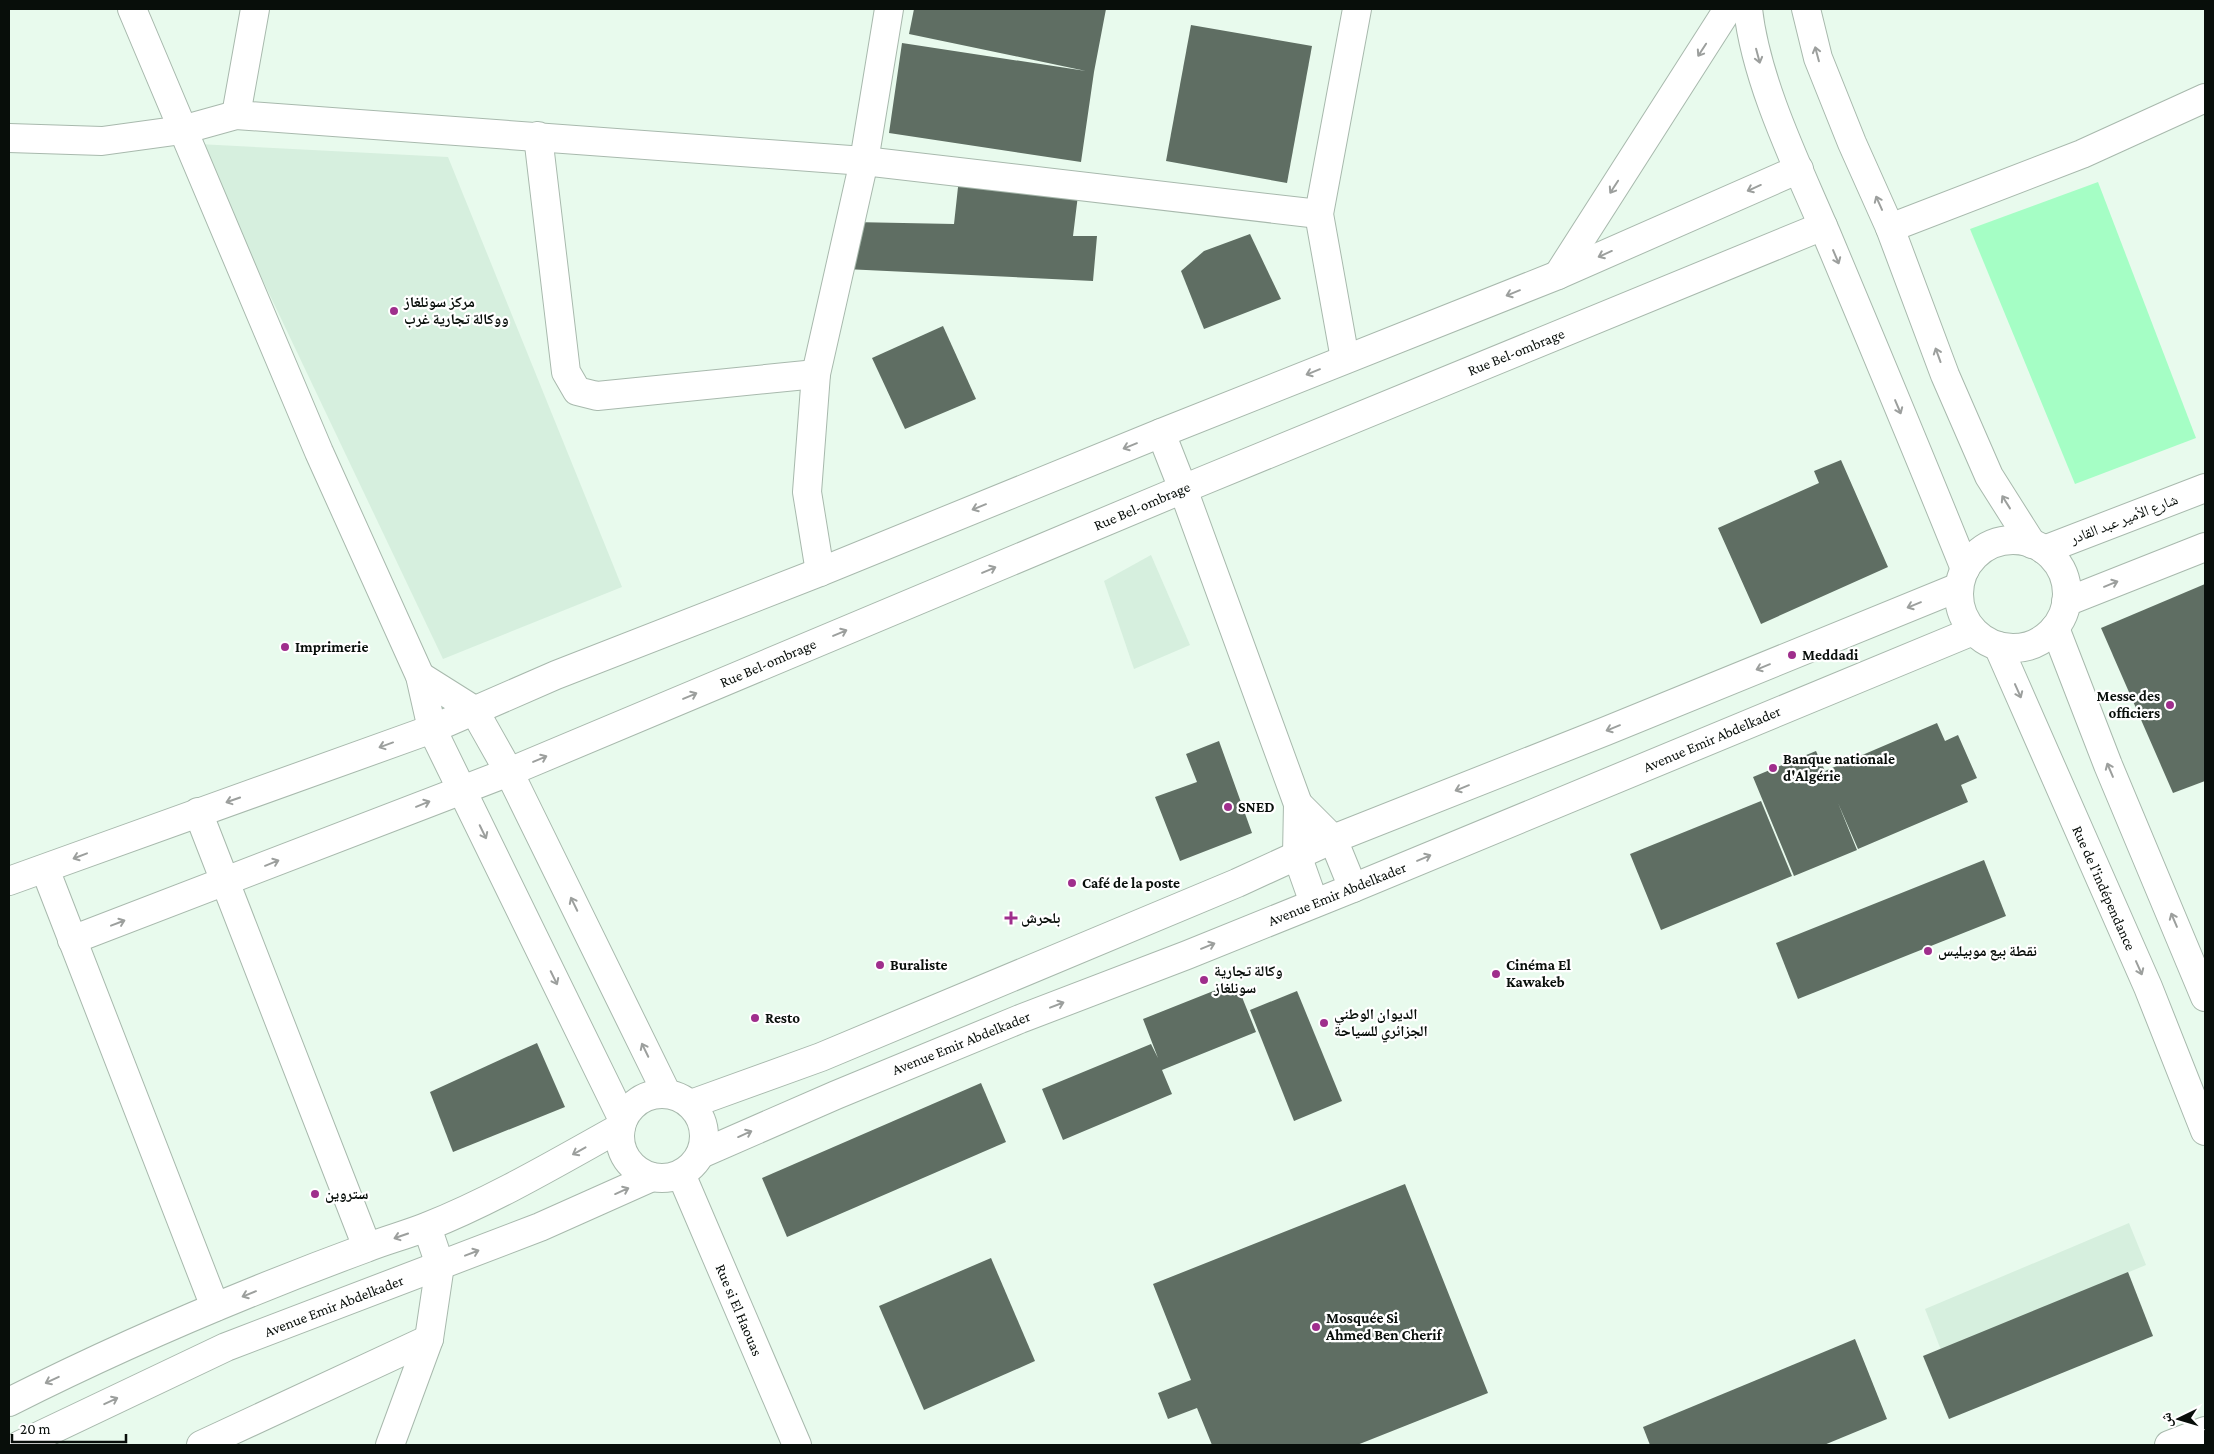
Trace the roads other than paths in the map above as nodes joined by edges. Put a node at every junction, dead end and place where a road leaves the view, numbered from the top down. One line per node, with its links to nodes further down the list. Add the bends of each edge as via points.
1 (132, 9): 10 (street)
2 (256, 9): 9 (street)
3 (889, 9): 13 (street)
4 (1357, 9): 15 (street)
5 (1728, 9): 18 (street, one-way to 18)
6 (1748, 9): 14 (street, one-way to 14, via 1750,30 1763,76)
7 (1806, 9): 17 (street, one-way to 7, via 1818,58)
8 (2205, 98): 17 (street, via 2082,154)
9 (236, 115): 10 (street); 11 (street)
10 (182, 130): 12 (street, via 102,141); 32 (street, via 315,442)
11 (538, 136): 13 (street); 20 (street, via 566,372 577,391 597,396)
12 (9, 138)
13 (864, 161): 15 (street); 20 (street)
14 (1799, 168): 16 (street); 18 (street, one-way to 18)
15 (1319, 214): 19 (street)
16 (1823, 226): 23 (street, Rue Bel-ombrage); 27 (street, one-way to 27)
17 (1890, 228): 24 (street, one-way to 17, via 1990,476 1945,375)
18 (1558, 274): 19 (street, one-way to 19)
19 (1345, 359): 21 (street, one-way to 21)
20 (816, 374): 26 (street, via 807,492)
21 (1160, 433): 23 (street); 26 (street, one-way to 26)
22 (2205, 488): 24 (street, شارع الأمير عبد القادر)
23 (1183, 489): 35 (street, Rue Bel-ombrage, one-way to 23); 37 (street)
24 (2038, 547): 27 (street, via 2013,540 1994,544 1977,554); 28 (street, via 2055,560 2062,573)
25 (2205, 547): 28 (street, one-way to 25)
26 (820, 572): 33 (street)
27 (1962, 578): 30 (street, via 1959,603); 39 (street, one-way to 39, via 1606,731)
28 (2066, 602): 29 (street)
29 (2055, 628): 31 (street, via 2029,646); 47 (street, one-way to 29, via 2108,766)
30 (1973, 631): 31 (street); 44 (street, Avenue Emir Abdelkader, one-way to 30)
31 (1998, 646): 51 (street, Rue de l'indépendance, one-way to 51, via 2148,987)
32 (420, 676): 33 (street); 34 (street)
33 (474, 710): 34 (street); 35 (street)
34 (432, 729): 36 (street); 38 (street, one-way to 38)
35 (509, 772): 36 (street, Rue Bel-ombrage); 49 (street, one-way to 35)
36 (462, 788): 43 (street, Rue Bel-ombrage, one-way to 36); 50 (street, one-way to 50)
37 (1298, 804): 39 (street); 40 (street)
38 (198, 812): 41 (street, one-way to 41); 43 (street)
39 (1332, 839): 40 (street); 44 (street)
40 (1297, 855): 45 (street); 49 (street, via 821,1057)
41 (45, 869): 42 (street); 46 (street)
42 (9, 881)
43 (227, 881): 46 (street, Rue Bel-ombrage, one-way to 43); 56 (street)
44 (1353, 888): 45 (street, Avenue Emir Abdelkader)
45 (1314, 903): 52 (street, Avenue Emir Abdelkader, one-way to 45, via 1020,1018)
46 (72, 940): 58 (street)
47 (2200, 966): 48 (street)
48 (2205, 997)
49 (679, 1099): 50 (street, via 654,1095 641,1099 630,1108); 52 (street, via 699,1115 704,1128)
50 (622, 1124): 54 (street, via 621,1140 630,1164); 55 (street, one-way to 55, via 527,1180)
51 (2205, 1132)
52 (701, 1154): 53 (street, via 693,1166)
53 (681, 1174): 54 (street); 65 (street, Rue si El Haouas)
54 (652, 1177): 57 (street, Avenue Emir Abdelkader, one-way to 54, via 540,1227)
55 (427, 1227): 56 (street, one-way to 56); 57 (street)
56 (367, 1247): 58 (street, one-way to 58)
57 (440, 1265): 59 (street); 62 (street, Avenue Emir Abdelkader, one-way to 57, via 226,1347)
58 (215, 1307): 60 (street, one-way to 60)
59 (429, 1339): 63 (street); 64 (street)
60 (9, 1402)
61 (2205, 1431): 66 (street)
62 (20, 1445)
63 (202, 1445)
64 (390, 1445)
65 (797, 1445)
66 (2169, 1445)

